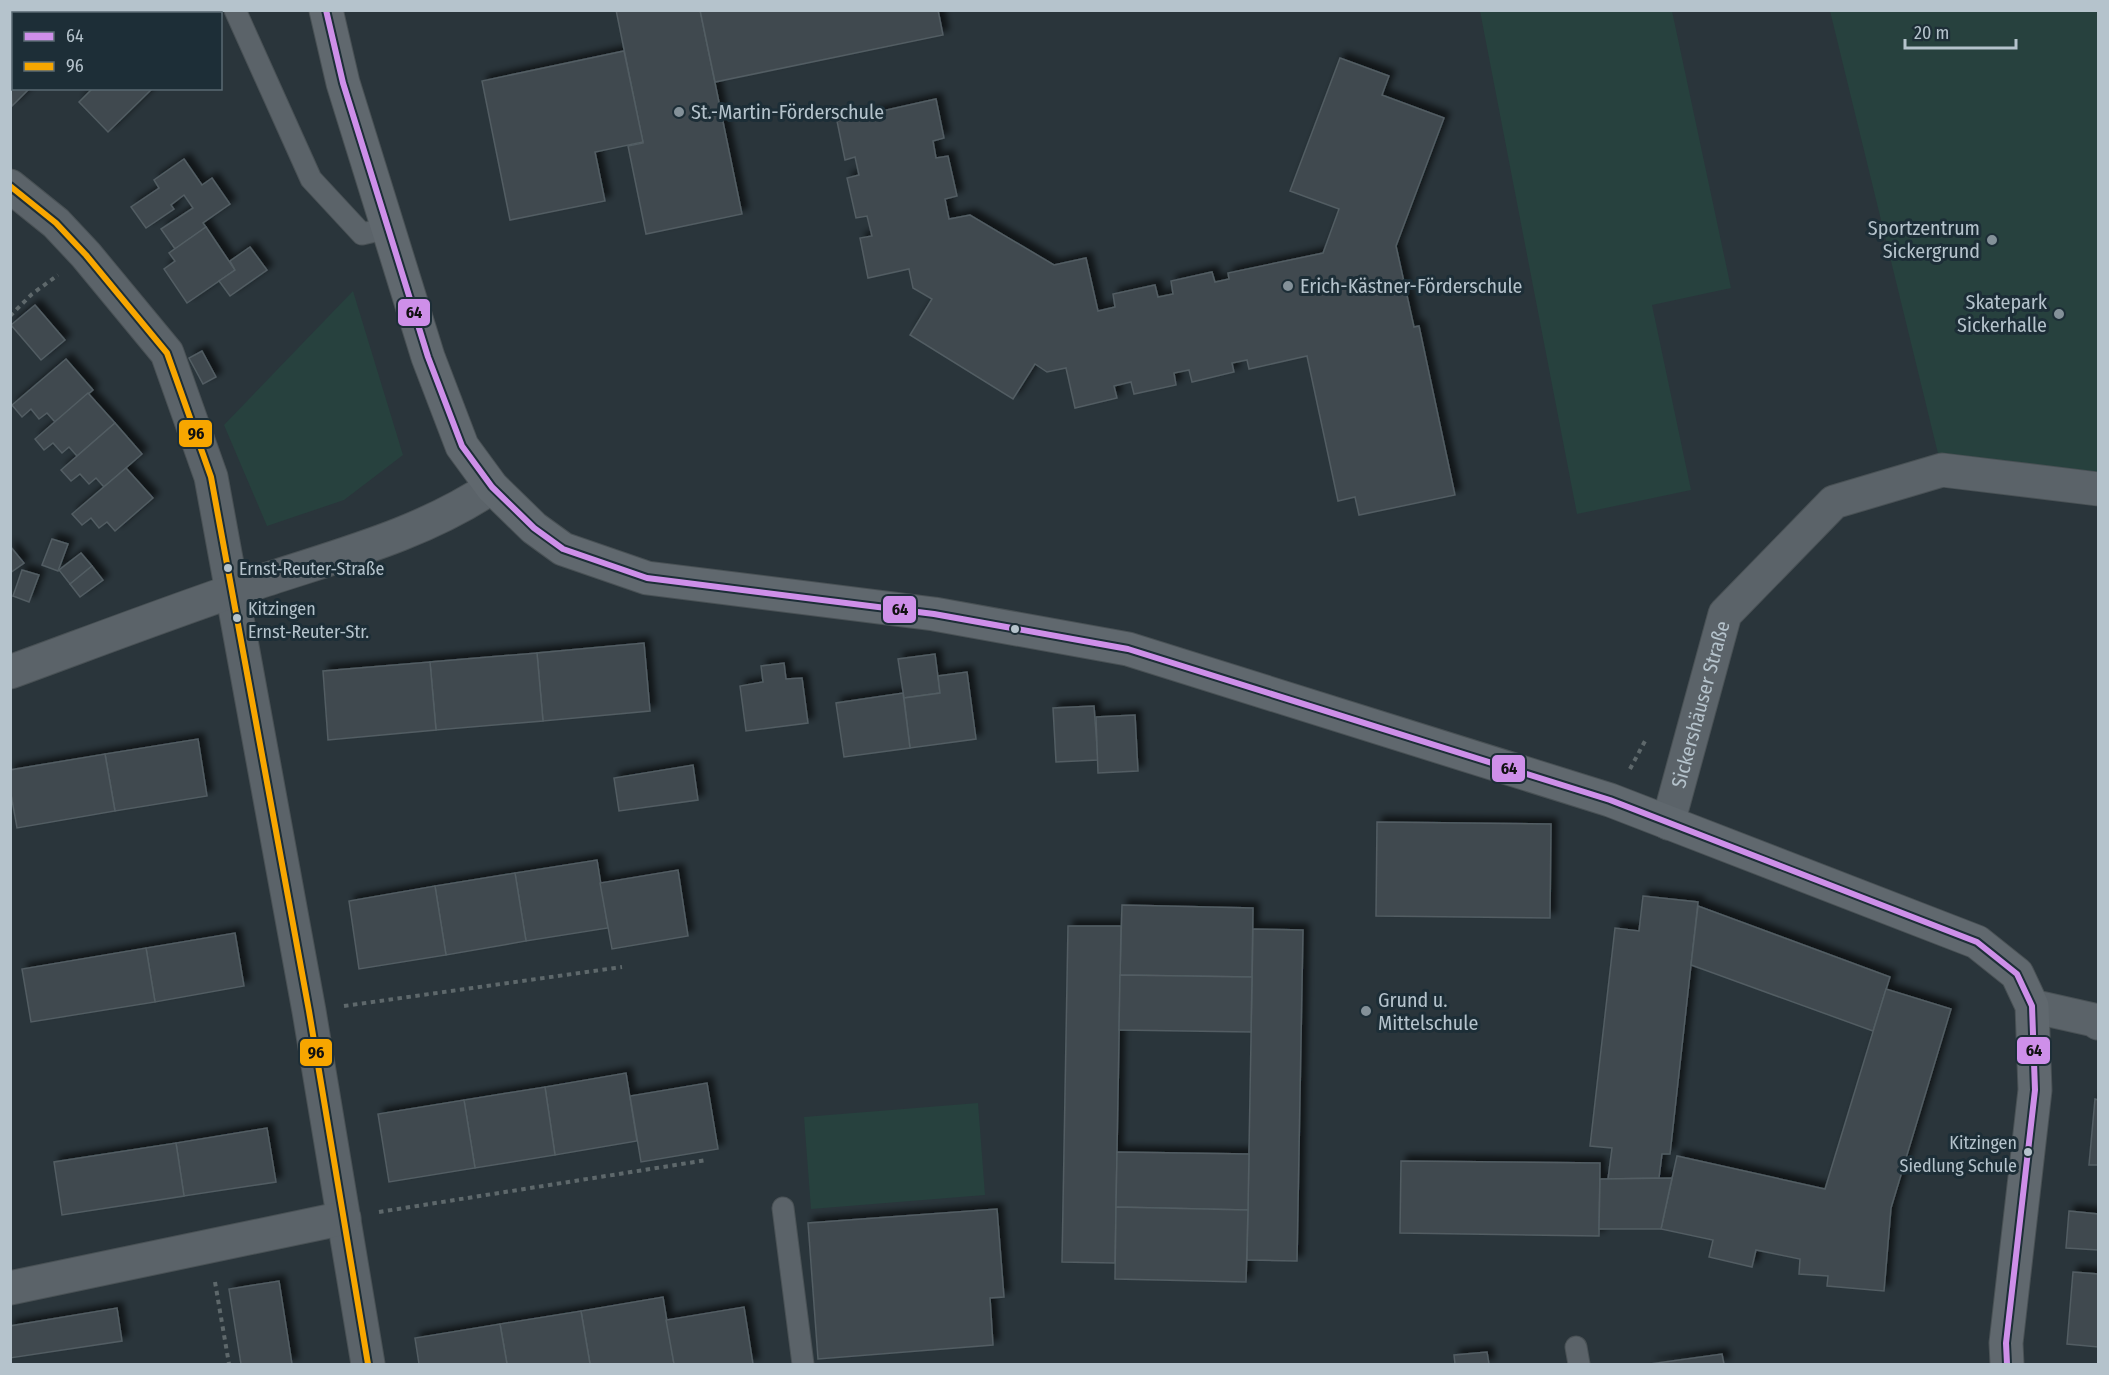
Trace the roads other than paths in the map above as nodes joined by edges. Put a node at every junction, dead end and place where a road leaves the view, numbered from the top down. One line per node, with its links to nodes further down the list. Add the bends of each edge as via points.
1 (235, 10): 4 (lane, via 311,179 362,234)
2 (326, 10): 4 (street, via 343,82)
3 (10, 186): 7 (street, via 86,255 166,353 211,477)
4 (388, 228): 5 (street, via 428,357 462,446)
5 (492, 487): 7 (street, via 420,527); 9 (street, via 534,528 563,549 647,578 934,614 1128,649 1610,800)
6 (2098, 489): 9 (street, Sickershäuser Straße, via 1942,470 1834,502 1725,614)
7 (232, 591): 8 (street); 13 (street)
8 (10, 672)
9 (1668, 823): 10 (street, via 1977,942 2017,974)
10 (2032, 1006): 11 (street); 17 (street, via 2035,1090)
11 (2098, 1023)
12 (783, 1208): 16 (lane)
13 (344, 1218): 14 (street); 15 (street)
14 (10, 1288)
15 (368, 1365)
16 (803, 1365)
17 (2007, 1365)

